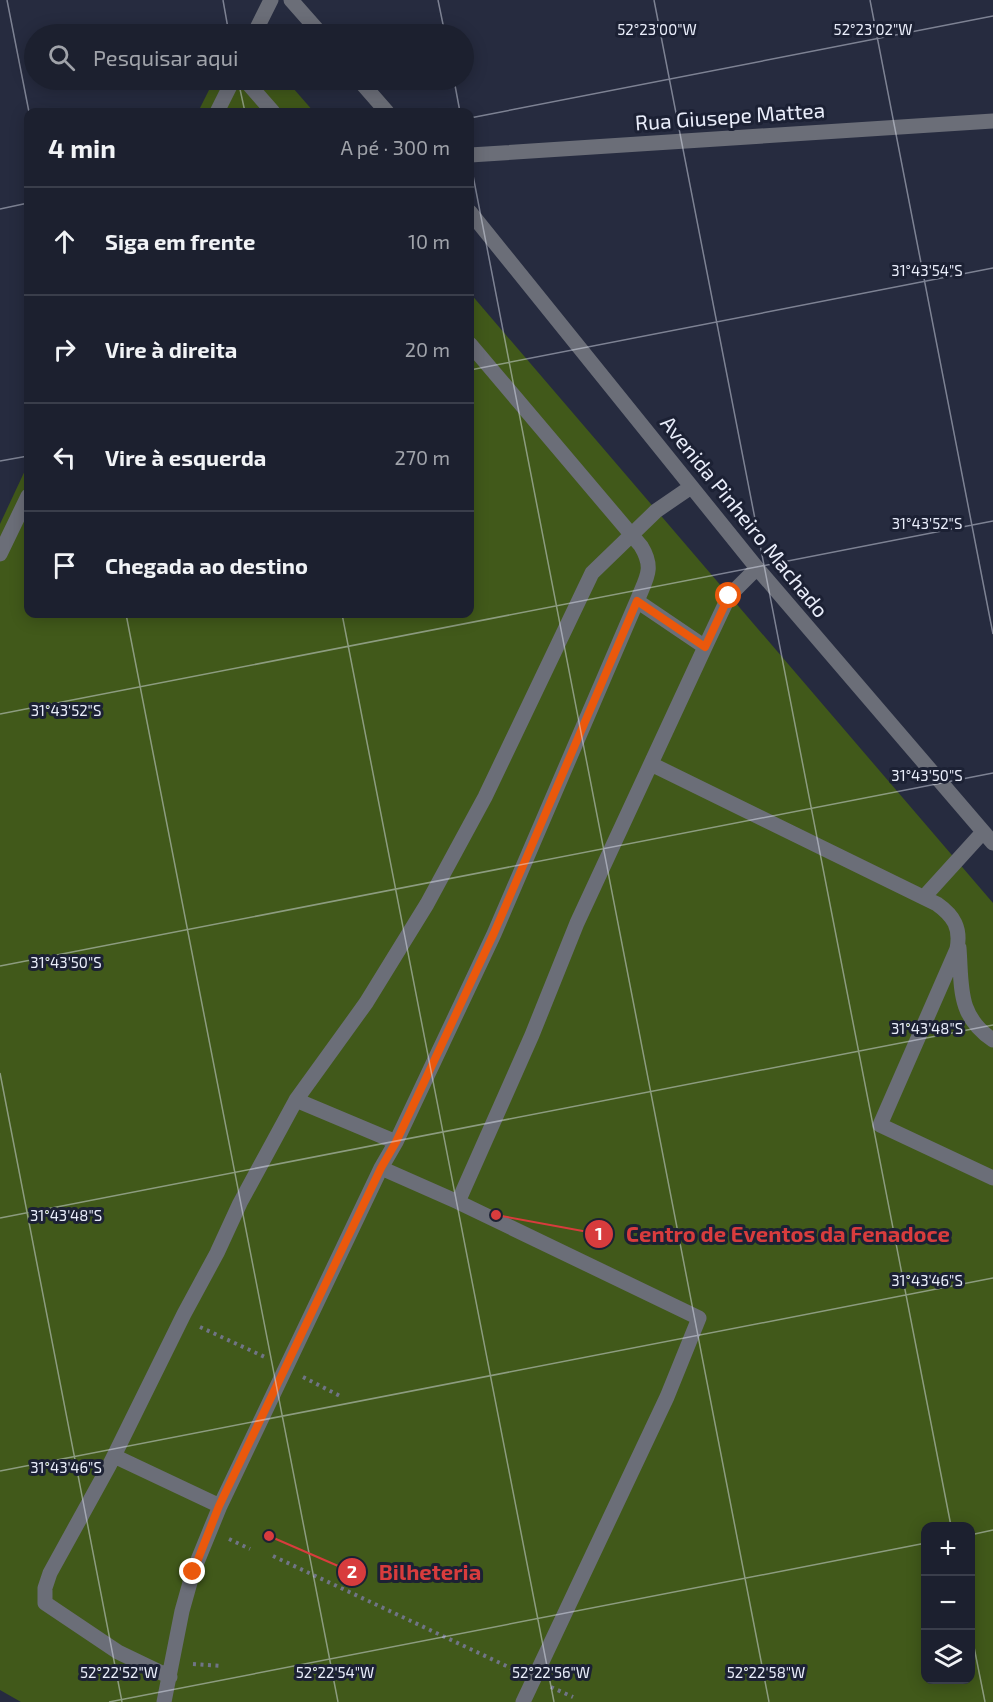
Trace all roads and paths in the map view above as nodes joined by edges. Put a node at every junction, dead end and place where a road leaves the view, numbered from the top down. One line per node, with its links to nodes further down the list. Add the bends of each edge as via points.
1 (271, 0): 3 (street)
2 (291, 0): 4 (street)
3 (259, 24)
4 (312, 24)
5 (228, 90): 8 (street)
6 (254, 90): 9 (street)
7 (368, 90): 10 (street)
8 (219, 108)
9 (270, 108)
10 (384, 108)
11 (993, 121): 12 (street, Rua Giusepe Mattea)
12 (474, 155)
13 (474, 217): 15 (street, Avenida Pinheiro Machado)
14 (474, 349): 17 (street)
15 (691, 487): 17 (street); 19 (street, Avenida Pinheiro Machado)
16 (24, 504): 18 (street)
17 (631, 534): 20 (street, via 648,557 649,565); 27 (street, via 592,573 485,797 427,904 366,1003)
18 (0, 554)
19 (757, 568): 21 (street, via 729,596); 23 (street, Avenida Pinheiro Machado)
20 (637, 601): 21 (street); 28 (street, via 494,933)
21 (705, 647): 22 (street)
22 (651, 764): 24 (street); 31 (street, via 577,923)
23 (988, 837): 24 (street)
24 (924, 897): 25 (street, via 955,920)
25 (959, 939): 26 (street, via 968,1015 979,1031); 30 (street, via 880,1125)
26 (993, 1040)
27 (296, 1100): 28 (street); 32 (street)
28 (396, 1142): 29 (street)
29 (381, 1168): 31 (street); 33 (street)
30 (993, 1178)
31 (458, 1203): 40 (street, via 699,1317 667,1397)
32 (182, 1319): 33 (path); 35 (street)
33 (286, 1367): 34 (path); 36 (street)
34 (339, 1396)
35 (114, 1456): 36 (street); 39 (street, via 50,1573 45,1603 118,1652)
36 (219, 1506): 39 (street, via 184,1601)
37 (273, 1556): 40 (path)
38 (222, 1666): 39 (path)
39 (171, 1670): 42 (street)
40 (534, 1679): 41 (path); 43 (street)
41 (573, 1697)
42 (164, 1702)
43 (523, 1702)

